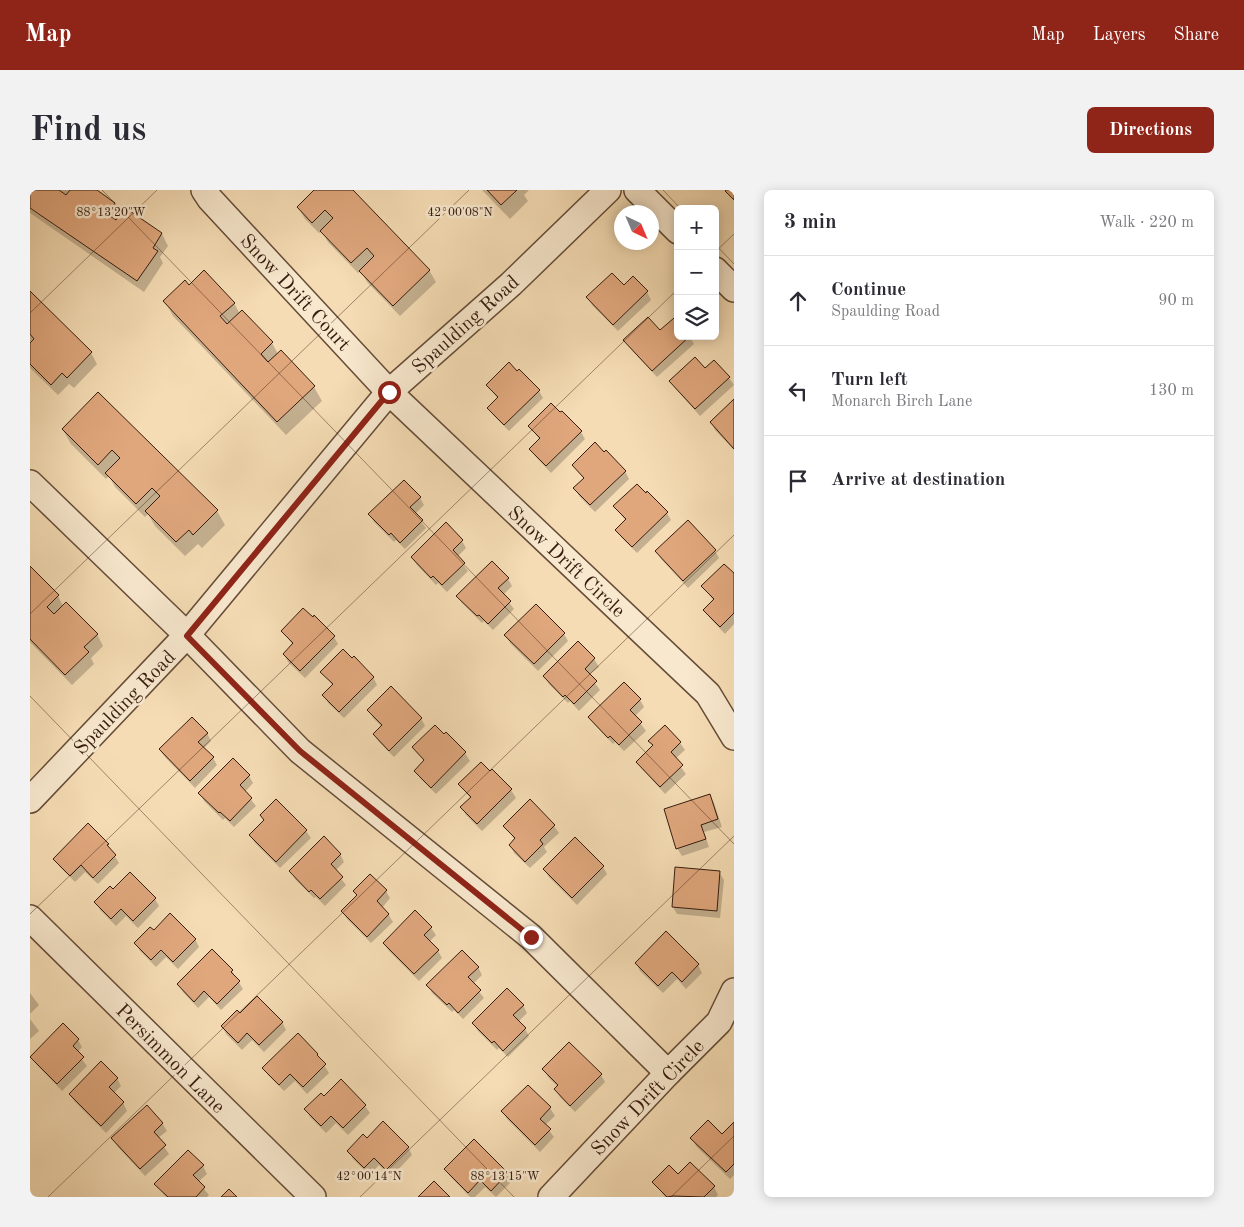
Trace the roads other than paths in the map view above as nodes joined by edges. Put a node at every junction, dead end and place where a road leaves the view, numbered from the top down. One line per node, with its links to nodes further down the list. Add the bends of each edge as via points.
1 (204, 190): 7 (street, Snow Drift Court)
2 (608, 190): 7 (street, Spaulding Road, via 511,284)
3 (638, 190): 4 (street)
4 (674, 228)
5 (719, 274): 6 (street)
6 (734, 290)
7 (389, 392): 9 (street, Spaulding Road); 10 (street, Snow Drift Circle, via 708,694)
8 (30, 483): 9 (street)
9 (187, 636): 11 (street, Spaulding Road); 14 (street, via 300,751 531,937)
10 (734, 738)
11 (30, 800)
12 (30, 918): 15 (street, Persimmon Lane)
13 (734, 991): 14 (street, Snow Drift Circle, via 719,1022)
14 (668, 1073): 16 (street, Snow Drift Circle)
15 (313, 1197)
16 (551, 1197)

